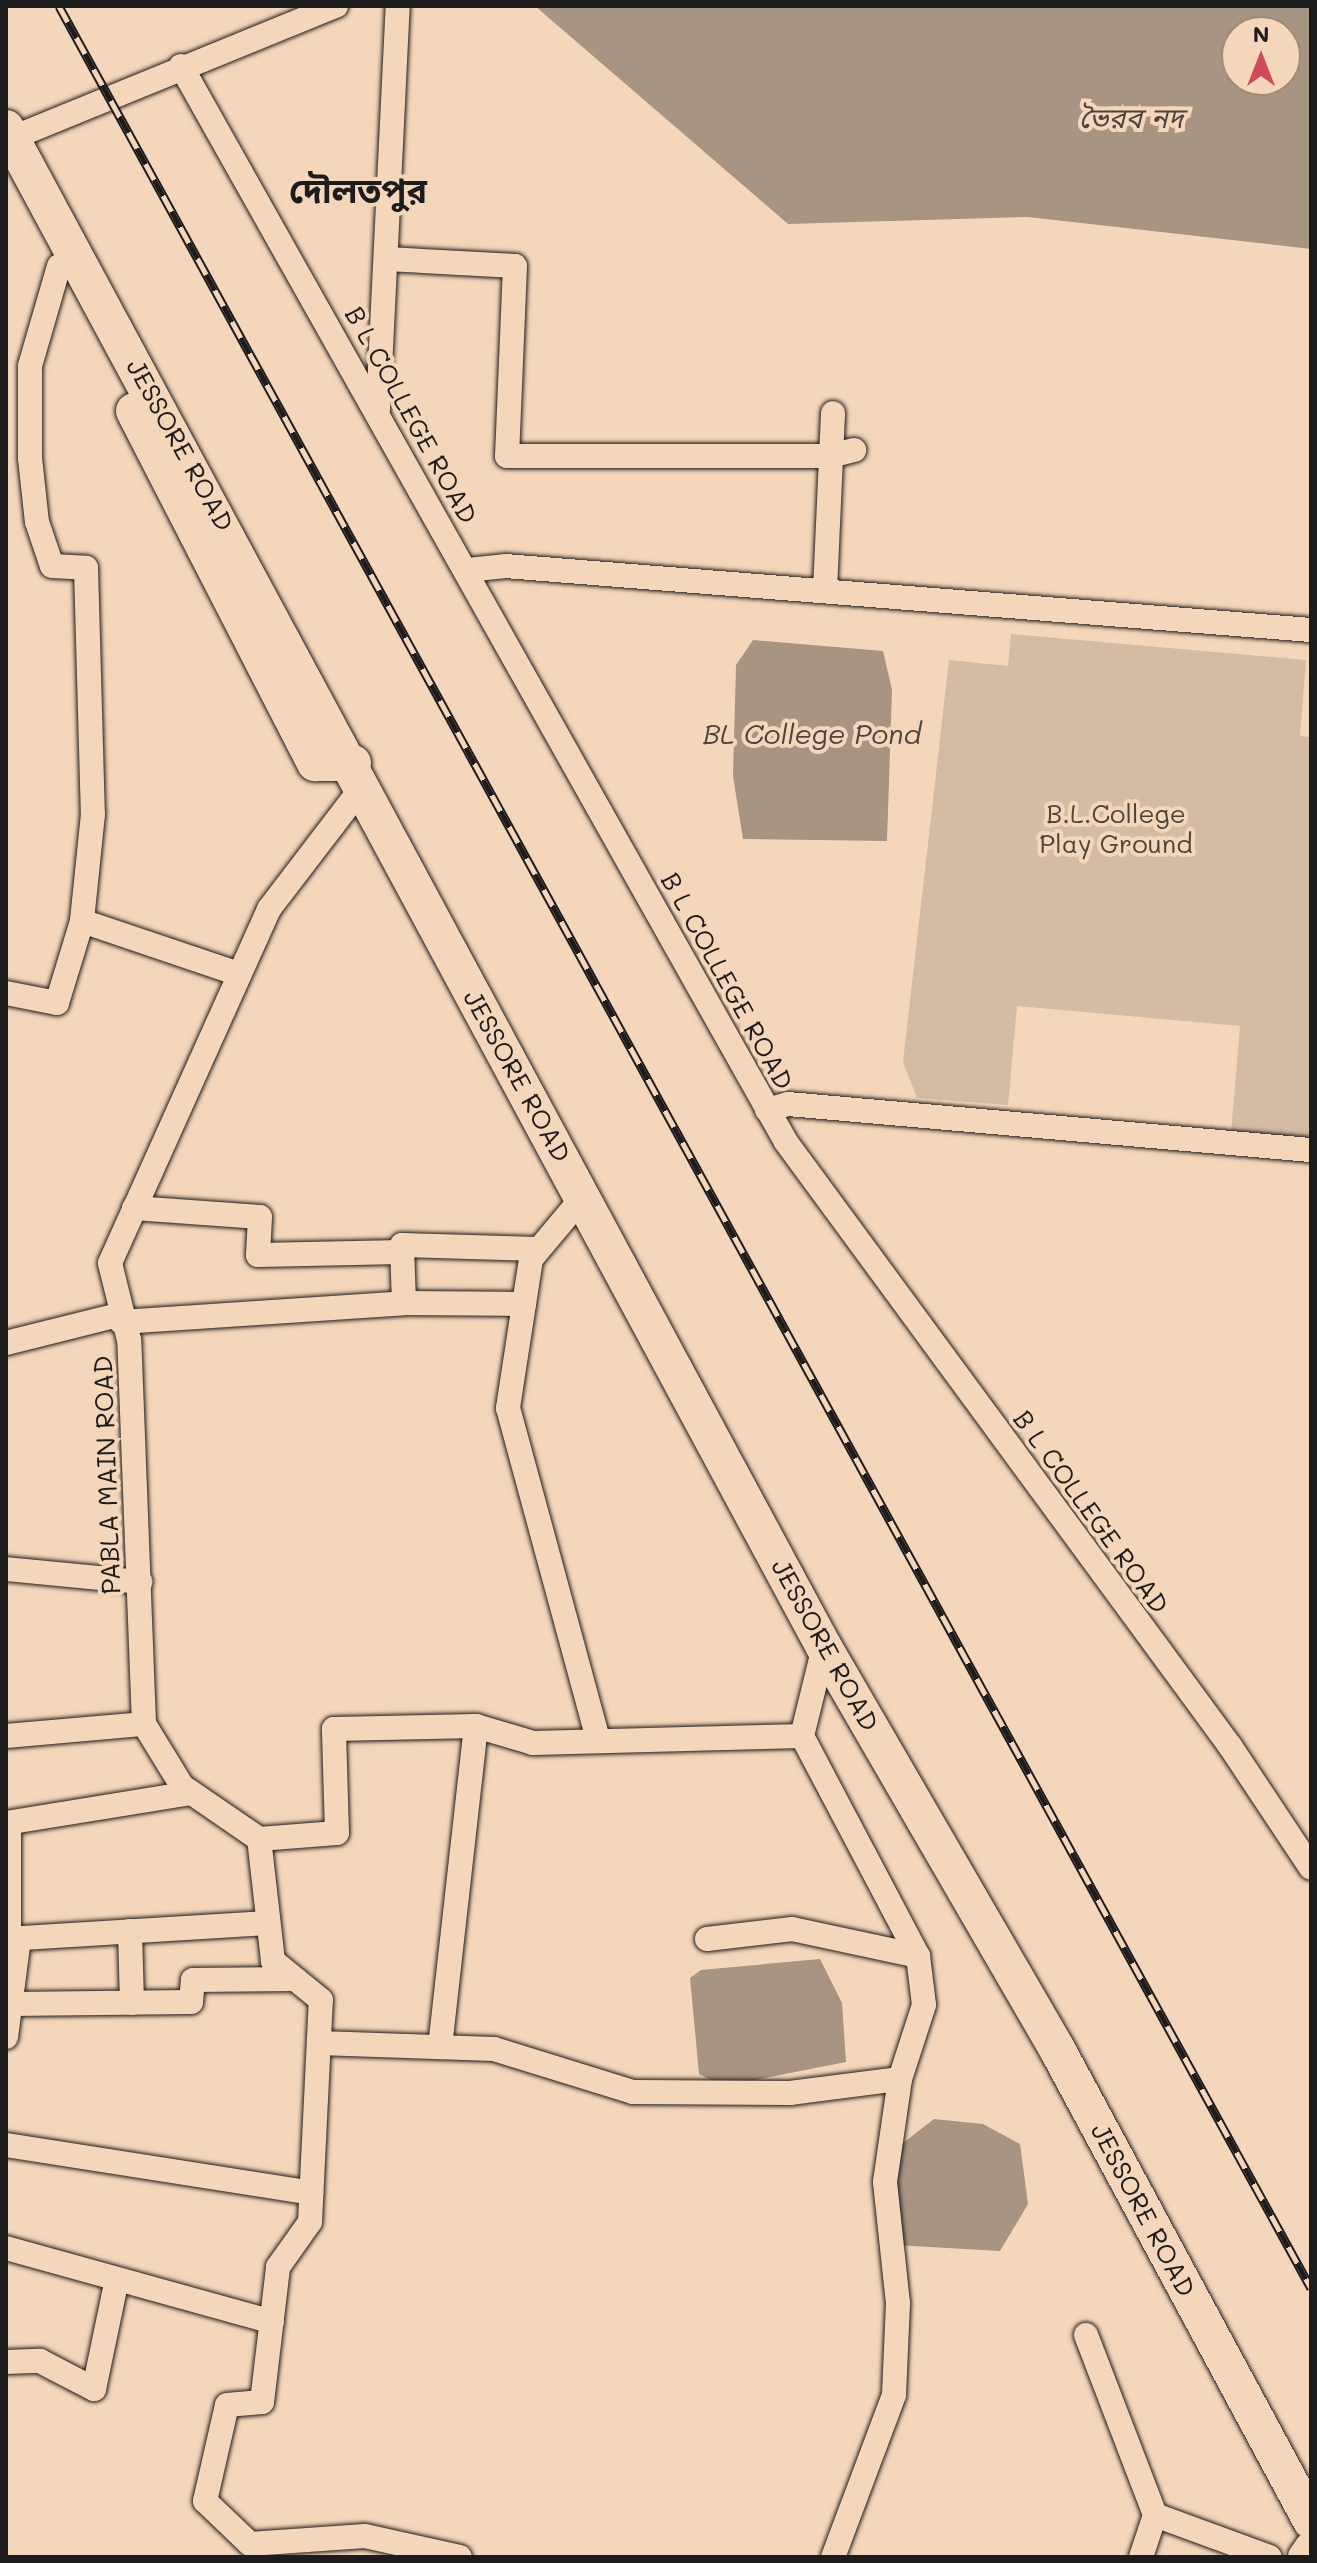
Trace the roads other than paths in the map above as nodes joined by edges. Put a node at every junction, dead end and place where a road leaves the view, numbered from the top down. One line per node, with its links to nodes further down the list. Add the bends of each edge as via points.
1 (336, 6): 3 (street, via 306,24)
2 (398, 6): 5 (street)
3 (181, 66): 4 (street); 8 (street, B L COLLEGE ROAD)
4 (8, 147): 6 (highway, JESSORE ROAD); 13 (highway, JESSORE ROAD)
5 (387, 259): 8 (street); 9 (street, via 515,266 507,456)
6 (59, 266): 13 (highway, JESSORE ROAD, via 315,763); 14 (street, via 30,366 30,458 37,522 52,566 86,568 93,814)
7 (833, 413): 9 (street)
8 (377, 416): 10 (street, B L COLLEGE ROAD)
9 (842, 453): 11 (street)
10 (468, 570): 11 (street, via 505,566); 17 (street, B L COLLEGE ROAD)
11 (825, 590): 12 (street)
12 (1311, 630)
13 (356, 776): 15 (street, PABLA MAIN ROAD, via 269,909); 19 (highway, JESSORE ROAD)
14 (82, 921): 15 (street); 16 (street, via 57,1003)
15 (239, 974): 20 (street, PABLA MAIN ROAD)
16 (6, 993)
17 (767, 1110): 18 (street, via 788,1104); 38 (street, B L COLLEGE ROAD)
18 (1311, 1150)
19 (583, 1197): 21 (street); 29 (highway, JESSORE ROAD)
20 (134, 1208): 22 (street, via 260,1217 258,1255); 25 (street, PABLA MAIN ROAD, via 110,1263)
21 (538, 1249): 22 (street, via 402,1245); 24 (street)
22 (402, 1252): 23 (street)
23 (404, 1303): 24 (street); 25 (street)
24 (524, 1304): 34 (street, via 508,1408)
25 (119, 1318): 26 (street); 28 (street, PABLA MAIN ROAD, via 129,1340)
26 (6, 1343)
27 (6, 1569): 28 (street)
28 (140, 1582): 30 (street, PABLA MAIN ROAD)
29 (824, 1647): 33 (street); 59 (highway, JESSORE ROAD, via 1057,2049)
30 (144, 1724): 32 (street); 35 (street)
31 (476, 1726): 34 (street, via 533,1743); 37 (street, via 334,1729 337,1833); 49 (street)
32 (6, 1736)
33 (802, 1736): 34 (street); 43 (street)
34 (598, 1740)
35 (192, 1793): 36 (street); 37 (street)
36 (8, 1823): 41 (street)
37 (259, 1839): 39 (street)
38 (1311, 1868)
39 (268, 1923): 40 (street); 44 (street, via 273,1961)
40 (130, 1931): 41 (street); 45 (street)
41 (12, 1938): 46 (street)
42 (707, 1939): 43 (street, via 792,1929)
43 (918, 1956): 50 (street, via 924,2005)
44 (295, 1979): 45 (street, via 193,1980 191,2002); 48 (street, via 321,2000)
45 (132, 2003): 46 (street)
46 (10, 2004): 47 (street)
47 (6, 2037)
48 (319, 2043): 49 (street); 52 (street)
49 (440, 2047): 50 (street, via 494,2049 633,2092 790,2093)
50 (900, 2079): 63 (street, via 885,2182 898,2303 894,2395)
51 (6, 2145): 52 (street)
52 (311, 2193): 55 (street, via 310,2222 278,2267)
53 (6, 2248): 54 (street)
54 (116, 2284): 55 (street); 57 (street, via 94,2389 40,2361)
55 (272, 2322): 61 (street, via 262,2402 227,2405 205,2501)
56 (1086, 2335): 58 (street)
57 (6, 2362)
58 (1155, 2515): 64 (street); 65 (street)
59 (1311, 2521)
60 (1311, 2547): 66 (main road)
61 (248, 2550): 62 (street, via 365,2536)
62 (460, 2557)
63 (833, 2557)
64 (1141, 2557)
65 (1270, 2557)
66 (1304, 2557)

